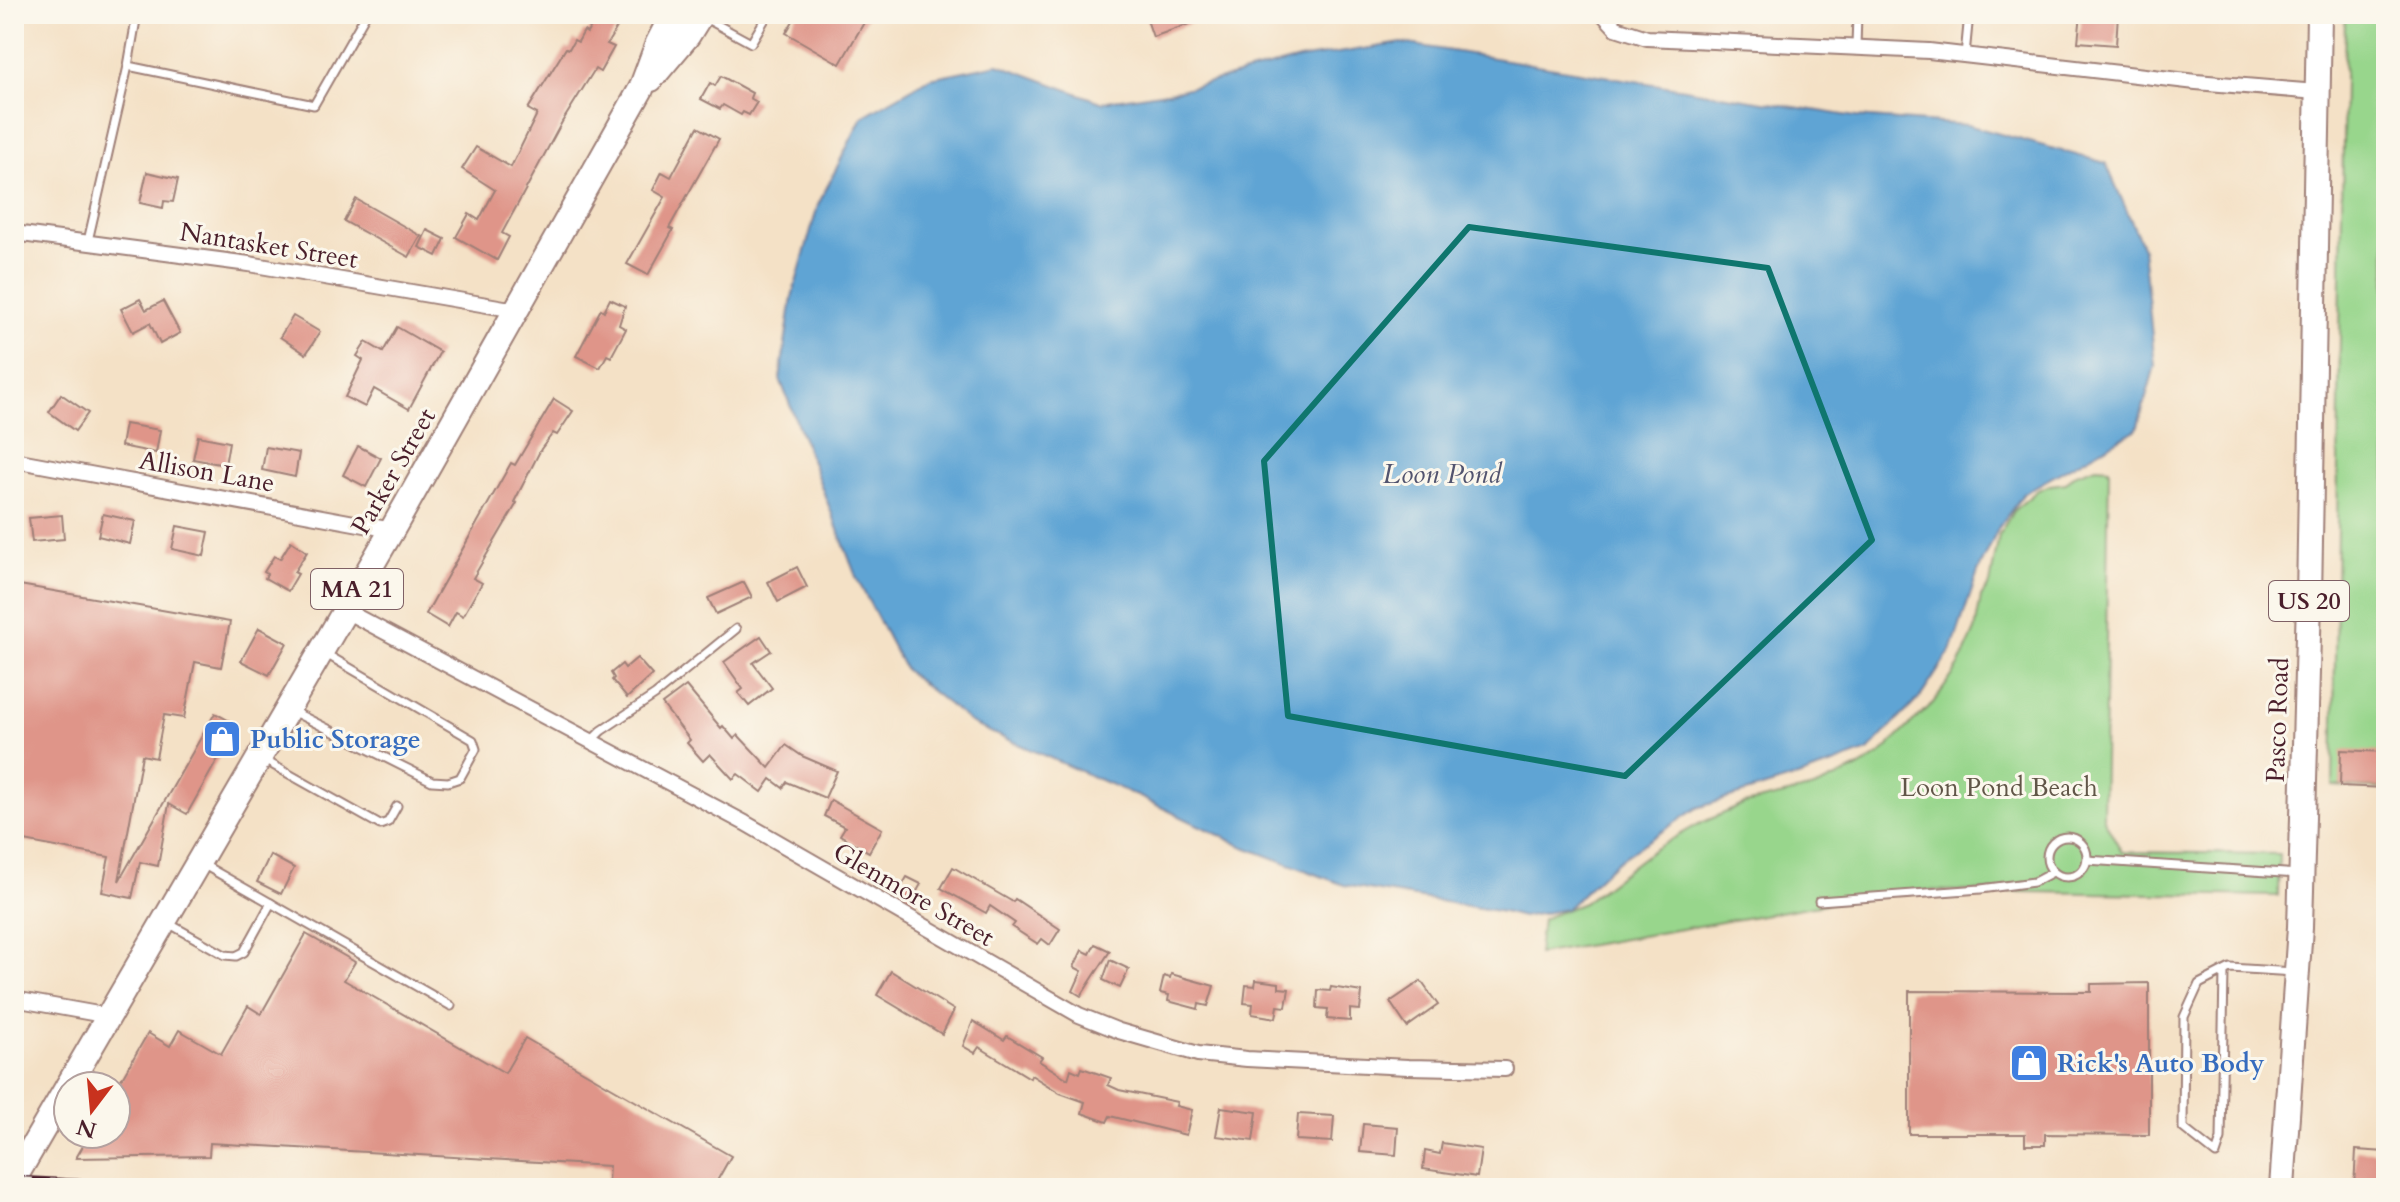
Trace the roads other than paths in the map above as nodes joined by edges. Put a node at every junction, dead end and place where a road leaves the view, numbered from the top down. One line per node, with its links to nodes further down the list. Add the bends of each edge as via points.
1 (137, 14): 12 (lane)
2 (366, 14): 12 (lane, via 314,105)
3 (673, 14): 13 (main road, Parker Street / MA 21)
4 (701, 14): 5 (lane, via 751,43); 13 (main road, Parker Street / MA 21)
5 (768, 14)
6 (1603, 14): 10 (street, via 1616,28 1647,38)
7 (1857, 14): 10 (lane)
8 (1969, 14): 11 (lane)
9 (2319, 14): 14 (main road, Pasco Road / US 20)
10 (1856, 47): 11 (street)
11 (1965, 55): 14 (street)
12 (128, 66): 16 (lane)
13 (641, 89): 17 (main road, Parker Street / MA 21)
14 (2317, 92): 30 (main road, Pasco Road / US 20)
15 (14, 233): 16 (street, Nantasket Street)
16 (88, 241): 17 (street, Nantasket Street)
17 (516, 310): 19 (main road, Parker Street / MA 21)
18 (14, 460): 19 (street, Allison Lane)
19 (392, 530): 20 (main road, Parker Street / MA 21)
20 (344, 610): 22 (main road, Parker Street / MA 21); 24 (street, Glenmore Street)
21 (736, 629): 24 (lane)
22 (320, 651): 23 (main road, Parker Street / MA 21); 23 (lane, via 473,740 476,749 460,778 432,781)
23 (287, 709): 25 (main road, Parker Street / MA 21)
24 (591, 741): 39 (street, Glenmore Street, via 1079,1015 1119,1031 1198,1054 1247,1059)
25 (259, 757): 26 (lane, via 380,825); 28 (main road, Parker Street / MA 21)
26 (397, 806)
27 (2087, 860): 29 (lane, via 2072,877); 29 (lane, via 2078,840 2059,839 2047,853); 30 (lane)
28 (198, 861): 32 (lane); 33 (main road, Parker Street / MA 21)
29 (2053, 872): 31 (lane, via 2034,882 1981,889)
30 (2301, 874): 35 (main road, Pasco Road / US 20)
31 (1819, 901)
32 (271, 903): 33 (lane, via 244,952 236,956); 37 (lane)
33 (164, 921): 38 (main road, Parker Street / MA 21)
34 (2224, 972): 34 (lane, via 2221,1139 2216,1154 2183,1128 2184,1017 2199,984); 35 (lane)
35 (2296, 972): 43 (main road, Pasco Road / US 20)
36 (14, 999): 38 (street)
37 (451, 1006)
38 (109, 1016): 40 (main road, Parker Street / MA 21)
39 (1505, 1069)
40 (77, 1070)
41 (52, 1114): 42 (main road, Parker Street / MA 21)
42 (14, 1179)
43 (2282, 1188)

